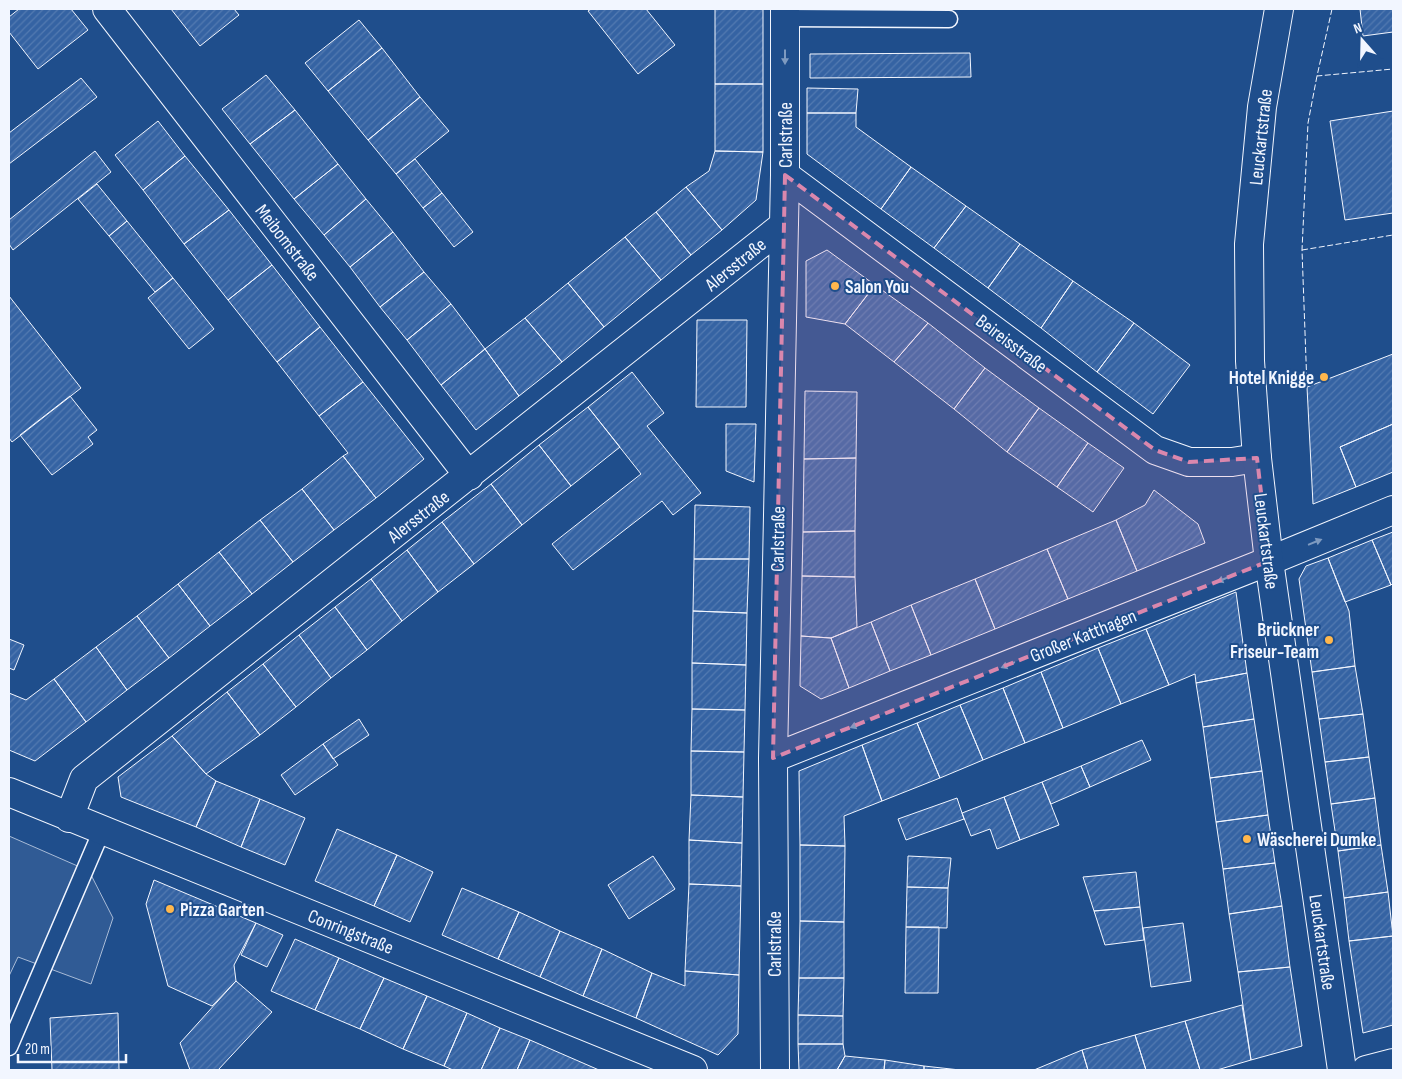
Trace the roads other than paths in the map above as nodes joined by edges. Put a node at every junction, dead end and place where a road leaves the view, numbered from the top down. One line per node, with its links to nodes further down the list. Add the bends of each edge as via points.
1 (107, 9): 8 (street, Meibomstraße)
2 (1279, 9): 7 (street, Leuckartstraße, via 1262,107 1249,244 1250,361)
3 (785, 13): 4 (lane); 5 (street, Carlstraße, one-way to 5)
4 (949, 19)
5 (785, 174): 6 (street, Carlstraße); 7 (street, Beireisstraße, via 1155,450 1189,462 1232,462)
6 (784, 225): 8 (street, Alersstraße); 11 (street, Carlstraße)
7 (1257, 458): 10 (street, Leuckartstraße)
8 (469, 476): 13 (street, Alersstraße, via 84,779)
9 (1393, 510): 10 (street, Großer Katthagen, one-way to 9)
10 (1270, 561): 11 (street, Großer Katthagen, one-way to 11); 19 (street, Leuckartstraße)
11 (772, 758): 18 (street, Carlstraße)
12 (9, 792): 13 (street, Conringstraße)
13 (70, 818): 14 (street, Conringstraße)
14 (102, 830): 15 (lane); 17 (street, Conringstraße)
15 (9, 1047)
16 (1393, 1063): 20 (street)
17 (693, 1070)
18 (775, 1070)
19 (1342, 1070)
20 (1366, 1070)

